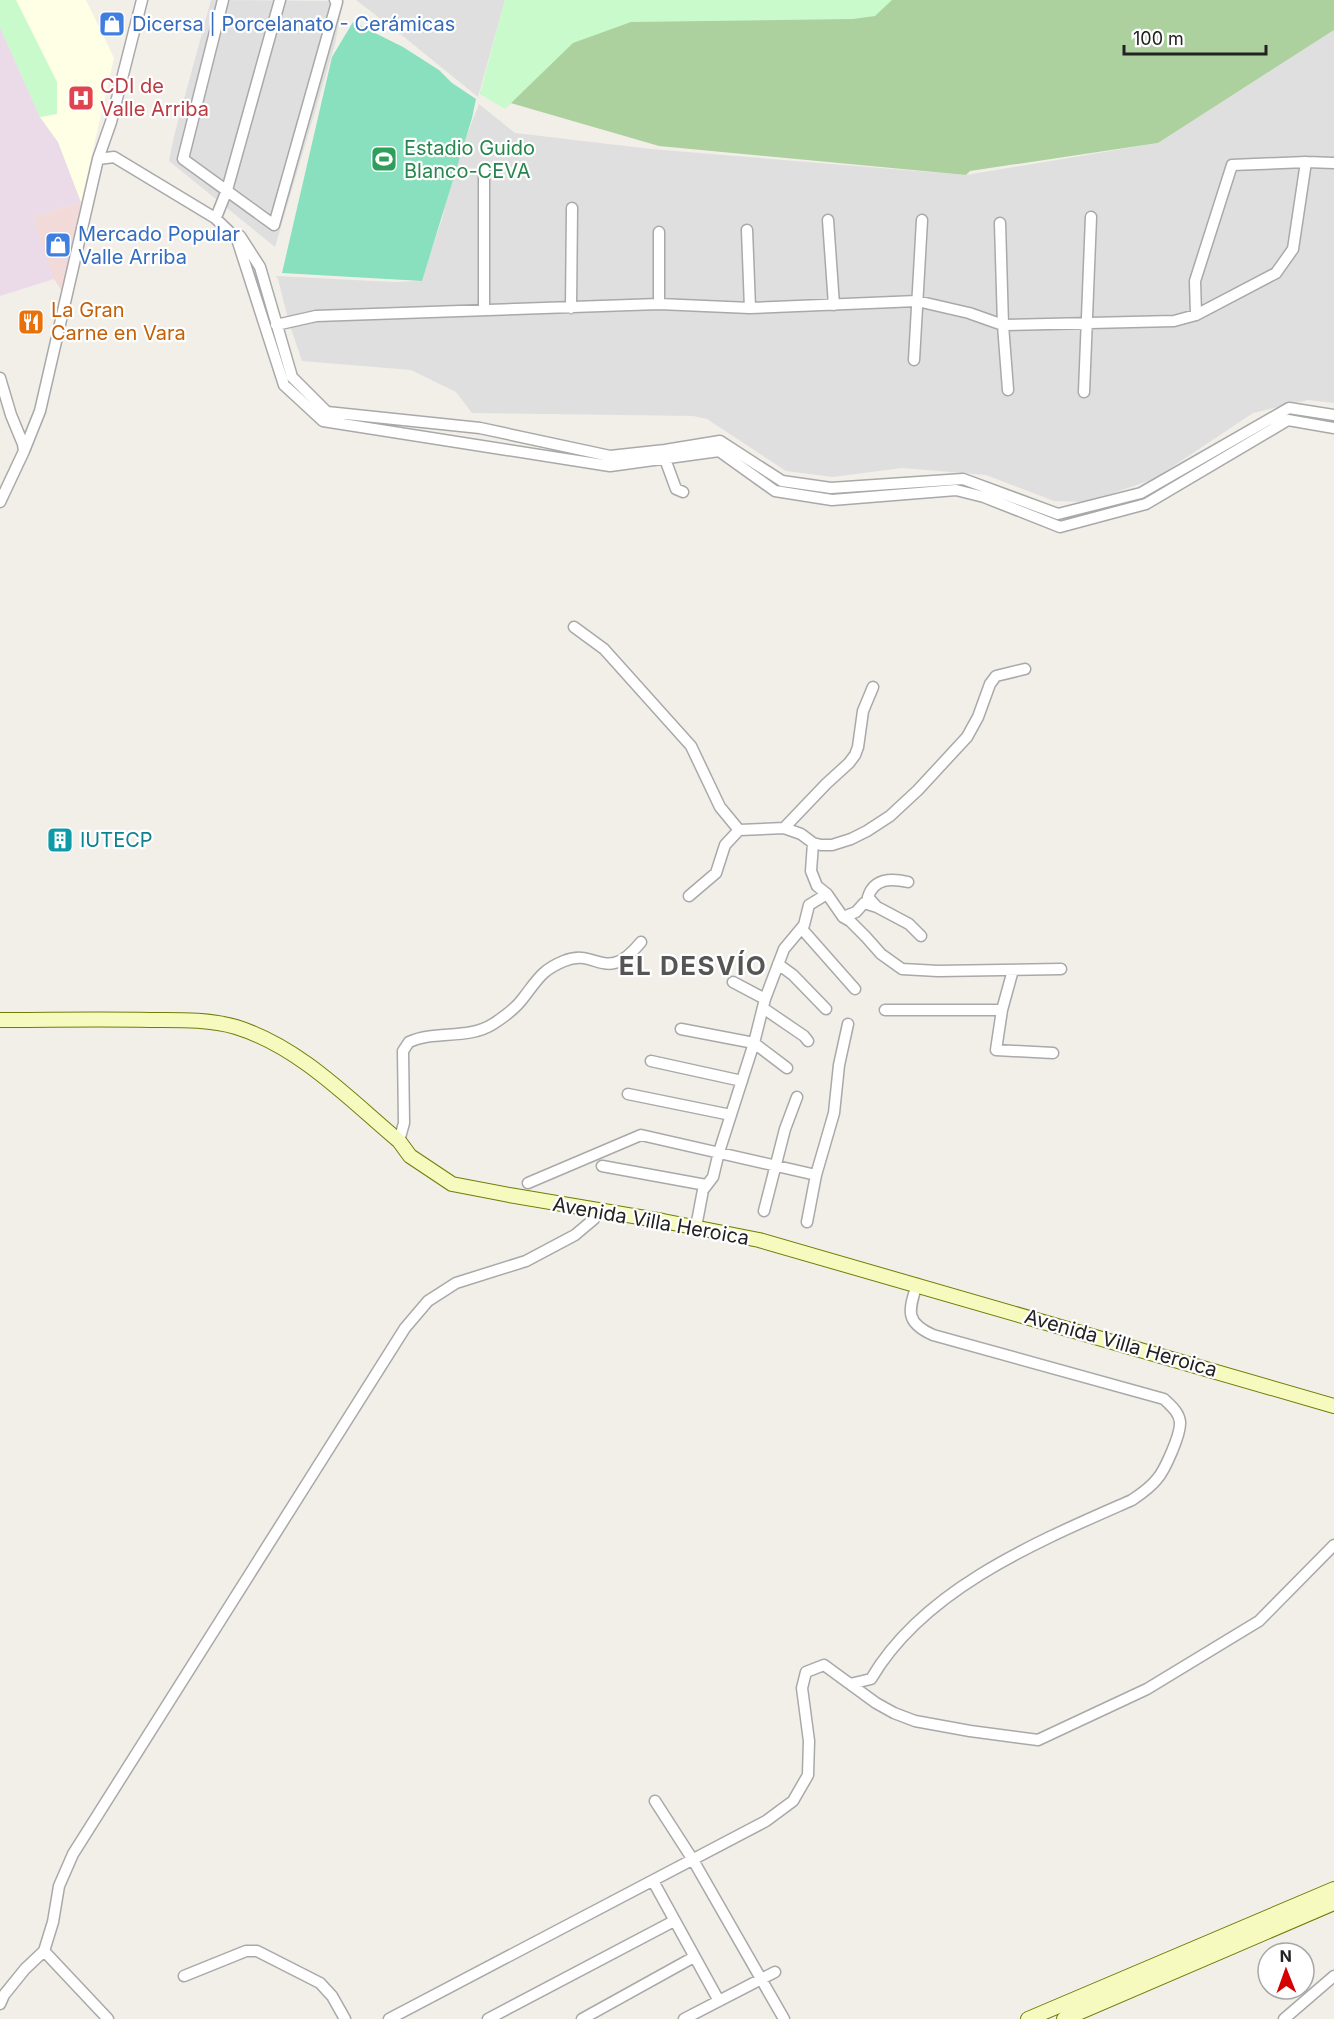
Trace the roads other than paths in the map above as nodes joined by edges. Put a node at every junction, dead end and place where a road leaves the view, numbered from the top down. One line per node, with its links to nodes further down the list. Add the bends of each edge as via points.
1 (142, 0): 5 (street)
2 (223, 0): 9 (street, via 183,159)
3 (280, 0): 9 (street)
4 (335, 0): 9 (street, via 274,225)
5 (99, 156): 11 (street, via 115,153 133,162); 34 (street, via 40,411); 35 (street, via 114,157 214,218 237,239 284,385 323,421 610,466)
6 (1306, 162): 7 (street); 24 (street, via 1293,249 1282,265 1276,273); 24 (street, via 1232,165 1196,281)
7 (1334, 163)
8 (484, 171): 23 (street)
9 (227, 190): 11 (street)
10 (573, 208): 21 (street)
11 (217, 215): 26 (street, via 240,236 260,267)
12 (1091, 217): 25 (street)
13 (828, 220): 20 (street)
14 (922, 220): 18 (street)
15 (1000, 223): 27 (street)
16 (747, 230): 22 (street)
17 (659, 232): 19 (street)
18 (917, 301): 20 (street); 27 (street); 28 (street)
19 (659, 304): 21 (street); 22 (street)
20 (834, 305): 22 (street)
21 (571, 308): 23 (street)
22 (750, 308)
23 (484, 310): 26 (street, via 316,316)
24 (1196, 315): 25 (street, via 1174,321)
25 (1085, 323): 27 (street); 31 (street)
26 (276, 325): 32 (street, via 292,377 327,412 480,428 610,456 720,441 782,481 831,488 963,479 1058,514 1141,493 1289,408)
27 (1003, 325): 30 (street)
28 (914, 360)
29 (0, 378): 34 (street)
30 (1008, 390)
31 (1084, 392)
32 (1334, 415)
33 (1334, 428): 35 (street, via 1288,420 1146,504 1060,527 956,490 832,500 775,491 719,451)
34 (24, 451): 37 (street)
35 (665, 459): 36 (street, via 676,489)
36 (683, 492)
37 (0, 502)
38 (574, 627): 42 (street, via 604,649 691,746 720,807)
39 (1025, 669): 43 (street, via 996,676 967,736 890,816 851,839)
40 (873, 687): 41 (street, via 863,711 855,755)
41 (784, 828): 42 (street); 43 (street)
42 (739, 830): 46 (street, via 725,845 716,873)
43 (813, 843): 45 (street, via 811,871)
44 (908, 882): 47 (street, via 890,880 872,887 868,897)
45 (826, 894): 48 (street); 49 (street, via 808,905)
46 (689, 896)
47 (878, 907): 48 (street, via 864,903 856,912); 50 (street, via 909,924)
48 (843, 917): 54 (street, via 902,969)
49 (802, 929): 52 (street, via 784,949); 56 (street)
50 (921, 936)
51 (641, 942): 73 (street, via 614,964 574,958 548,968 523,998 491,1025 409,1042 403,1051 404,1124)
52 (778, 964): 57 (street); 58 (street)
53 (1061, 969): 54 (street)
54 (1013, 970): 60 (street)
55 (733, 982): 57 (street)
56 (855, 989)
57 (764, 1003): 64 (street); 65 (street)
58 (826, 1009)
59 (885, 1010): 60 (street)
60 (1002, 1010): 66 (street, via 996,1050)
61 (0, 1020): 73 (main road, Avenida Villa Heroica, via 182,1020 238,1028 309,1066)
62 (848, 1024): 77 (street, via 834,1113)
63 (681, 1029): 65 (street)
64 (808, 1041)
65 (754, 1043): 68 (street); 69 (street)
66 (1053, 1053)
67 (651, 1061): 69 (street)
68 (787, 1068)
69 (742, 1081): 72 (street)
70 (628, 1094): 72 (street)
71 (797, 1097): 76 (street)
72 (730, 1115): 74 (street)
73 (399, 1141): 80 (main road, Avenida Villa Heroica, via 410,1156 452,1184)
74 (719, 1152): 76 (street); 78 (street, via 641,1135); 79 (street, via 713,1177)
75 (602, 1166): 79 (street)
76 (775, 1166): 77 (street); 81 (street)
77 (816, 1175): 82 (street)
78 (528, 1183)
79 (706, 1185): 83 (street)
80 (598, 1211): 83 (main road, Avenida Villa Heroica); 94 (street, via 575,1235 526,1261 456,1283 428,1301 405,1328 73,1854 60,1886)
81 (764, 1211)
82 (807, 1222)
83 (696, 1227): 84 (main road, Avenida Villa Heroica, via 759,1240)
84 (917, 1284): 85 (main road, Avenida Villa Heroica); 87 (street, via 910,1306 919,1329 1164,1399 1180,1422 1177,1439 1159,1478 1146,1490 979,1575 913,1626 883,1658 871,1679)
85 (1334, 1406)
86 (1334, 1545): 87 (street, via 1259,1621 1147,1689 1038,1740 915,1721 876,1703)
87 (850, 1684): 89 (street, via 824,1665 806,1672 802,1688 809,1741 808,1775 793,1801 766,1821)
88 (656, 1801): 89 (street)
89 (693, 1860): 90 (street); 99 (street)
90 (652, 1881): 93 (street); 104 (street)
91 (1334, 1889): 109 (main road)
92 (1334, 1903): 110 (main road)
93 (674, 1921): 95 (street); 105 (street)
94 (44, 1951): 101 (street, via 25,1969); 102 (street)
95 (694, 1957): 100 (street); 106 (street)
96 (775, 1972): 99 (street)
97 (184, 1976): 103 (street, via 246,1951 257,1951 320,1983)
98 (1334, 1976): 111 (street)
99 (762, 1979): 100 (street); 108 (street)
100 (719, 2001): 107 (street)
101 (0, 2004)
102 (108, 2019)
103 (345, 2019)
104 (389, 2019)
105 (488, 2019)
106 (582, 2019)
107 (684, 2019)
108 (784, 2019)
109 (1028, 2019)
110 (1064, 2019)
111 (1284, 2019)

